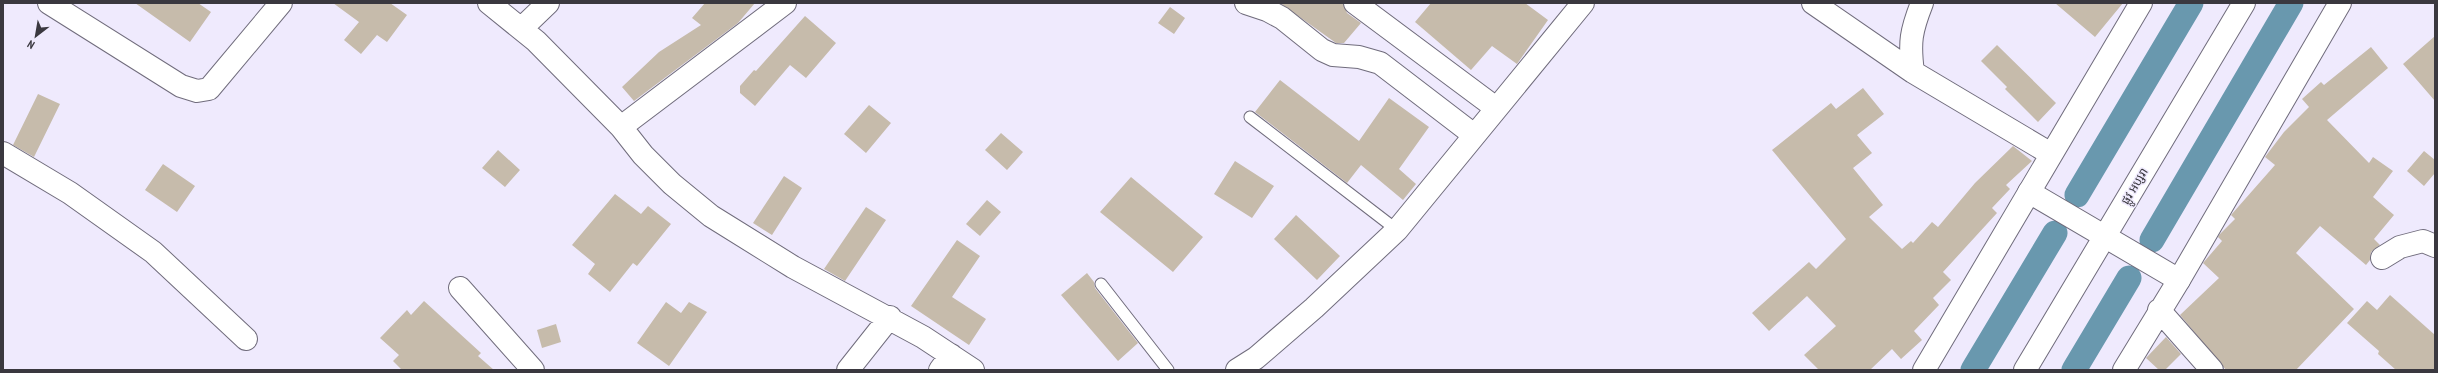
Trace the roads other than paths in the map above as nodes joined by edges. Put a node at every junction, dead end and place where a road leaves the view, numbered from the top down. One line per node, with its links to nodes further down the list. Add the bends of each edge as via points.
1 (49, 3): 13 (street, via 181,86 203,91 209,89)
2 (490, 3): 14 (street)
3 (548, 3): 14 (street)
4 (785, 3): 18 (street)
5 (1246, 3): 19 (street, via 1282,18 1322,50 1333,55 1359,57 1380,63)
6 (1355, 3): 16 (street)
7 (1583, 3): 16 (street)
8 (1814, 3): 15 (street)
9 (1922, 3): 15 (street, via 1909,45)
10 (2141, 3): 21 (street)
11 (2244, 3): 24 (street, ផ្លូវ អប្សរា)
12 (2340, 3): 27 (street)
13 (277, 4)
14 (522, 28): 18 (street)
15 (1913, 72): 21 (street)
16 (1496, 108): 19 (street)
17 (1250, 118): 23 (lane)
18 (621, 127): 31 (street, via 643,155 672,184 712,216 793,267)
19 (1474, 135): 23 (street)
20 (3, 153): 32 (street, via 70,193 153,252)
21 (2051, 154): 22 (street)
22 (2029, 192): 24 (street); 39 (street)
23 (1397, 230): 38 (street, via 1291,328 1256,358)
24 (2105, 236): 27 (street); 40 (street, ផ្លូវ អប្សរា)
25 (2435, 246): 26 (street, via 2423,241 2400,247)
26 (2382, 258)
27 (2179, 280): 30 (street)
28 (1101, 284): 37 (lane)
29 (460, 288): 34 (street)
30 (2159, 310): 41 (street); 42 (street)
31 (890, 317): 33 (street); 35 (street)
32 (246, 339)
33 (946, 362): 36 (street)
34 (533, 370)
35 (848, 370)
36 (973, 370)
37 (1168, 370)
38 (1237, 370)
39 (1924, 370)
40 (2025, 370)
41 (2124, 370)
42 (2212, 370)

